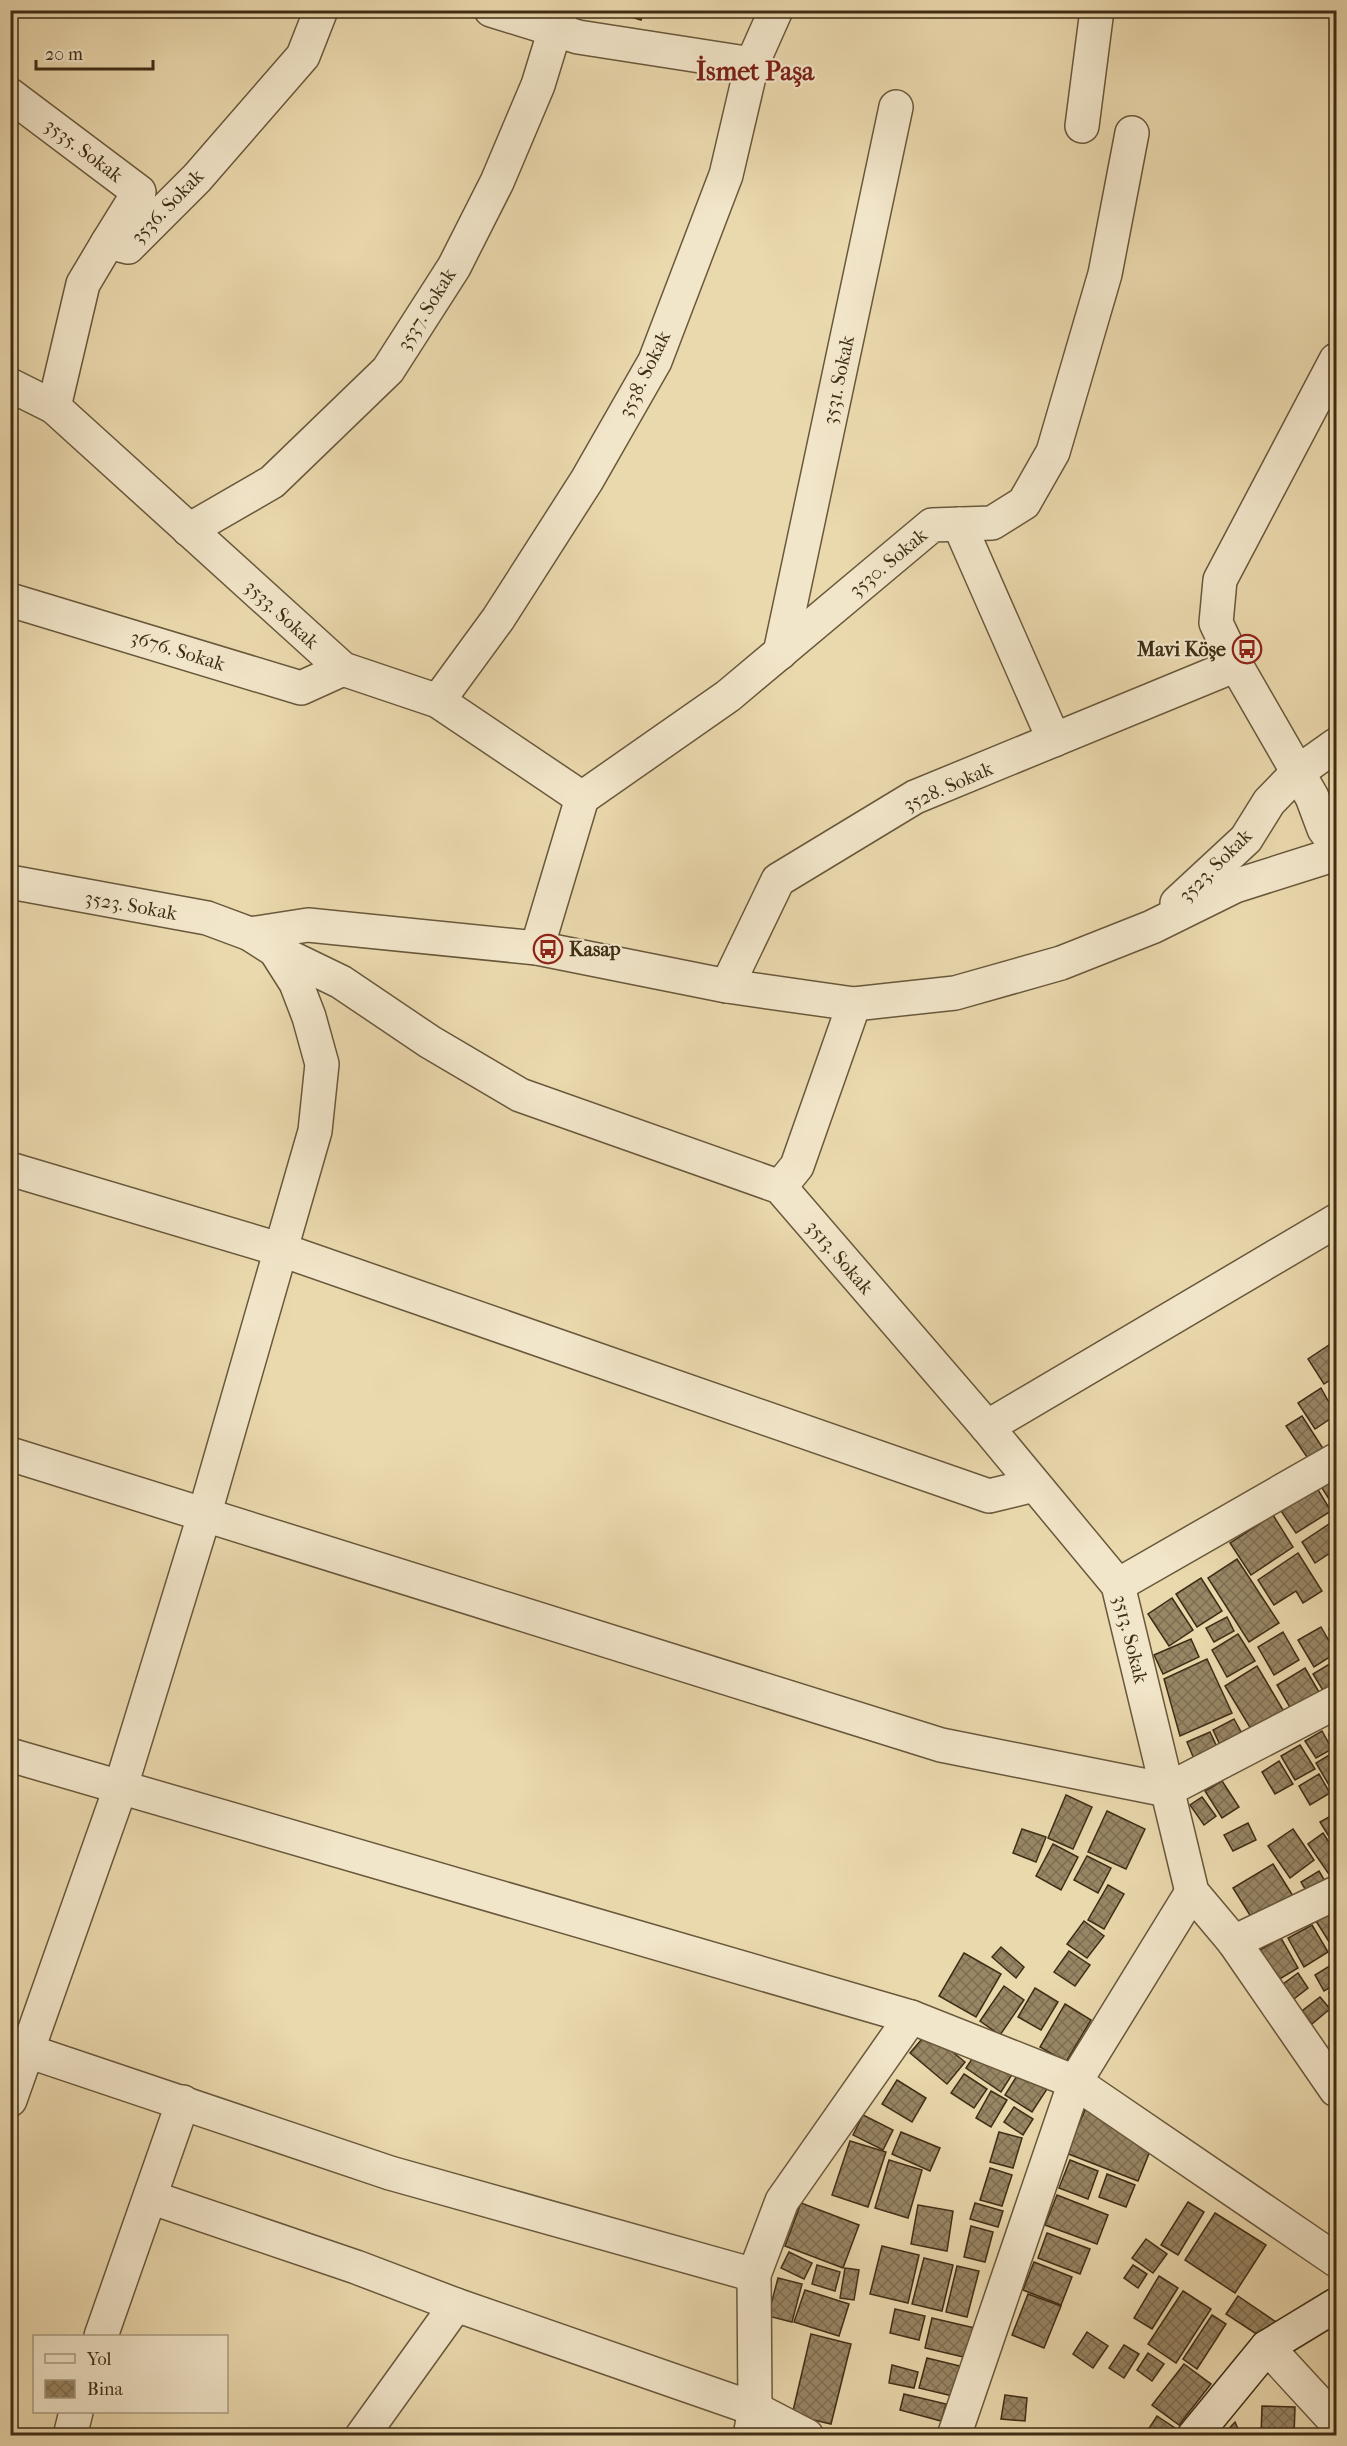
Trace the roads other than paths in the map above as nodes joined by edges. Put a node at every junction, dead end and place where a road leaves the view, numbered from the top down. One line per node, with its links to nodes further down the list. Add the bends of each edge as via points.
1 (321, 10): 11 (street, 3536. Sokak, via 303,56 197,178 128,247)
2 (491, 10): 5 (street)
3 (776, 10): 6 (street, 3538. Sokak)
4 (1097, 10): 9 (street)
5 (558, 20): 6 (street, via 578,37); 16 (street, 3537. Sokak, via 538,85 497,182 454,267 388,370 272,482)
6 (752, 64): 21 (street, 3538. Sokak, via 726,175 655,361 587,480 498,619)
7 (10, 94): 11 (street, 3535. Sokak, via 140,192)
8 (896, 107): 18 (street, 3531. Sokak)
9 (1082, 126)
10 (1132, 133): 15 (street, 3530. Sokak, via 1105,274 1053,452 1024,503 992,524)
11 (108, 242): 14 (street, 3536. Sokak, via 83,284)
12 (1336, 360): 19 (street, via 1220,580 1216,623)
13 (10, 385): 14 (street, 3533. Sokak)
14 (54, 407): 16 (street, 3533. Sokak)
15 (959, 524): 18 (street, 3530. Sokak, via 932,525); 22 (street)
16 (189, 530): 20 (street, 3533. Sokak)
17 (10, 600): 20 (street, 3676. Sokak, via 301,688)
18 (780, 653): 25 (street, 3530. Sokak, via 728,696)
19 (1236, 665): 22 (street, 3528. Sokak); 24 (street)
20 (342, 669): 21 (street, 3533. Sokak)
21 (438, 701): 25 (street, 3533. Sokak)
22 (1054, 740): 31 (street, 3528. Sokak, via 915,797 778,880)
23 (1336, 745): 24 (street, 3523. Sokak)
24 (1298, 772): 26 (street); 28 (street, 3523. Sokak, via 1269,802 1246,839)
25 (582, 798): 30 (street)
26 (1333, 838): 28 (street)
27 (10, 882): 29 (street, 3523. Sokak, via 207,918)
28 (1152, 927): 32 (street, via 1061,963 955,993)
29 (263, 942): 30 (street, via 308,925); 34 (street, 3523. Sokak, via 340,982 520,1095); 36 (street, via 296,983 322,1064 315,1131)
30 (537, 948): 31 (street)
31 (727, 986): 32 (street)
32 (854, 1004): 34 (street, via 797,1166)
33 (10, 1169): 36 (street)
34 (780, 1188): 37 (street, 3513. Sokak)
35 (1336, 1221): 37 (street)
36 (282, 1250): 40 (street, via 989,1496); 41 (street)
37 (987, 1427): 40 (street, 3513. Sokak)
38 (10, 1454): 41 (street)
39 (1336, 1461): 42 (street)
40 (1034, 1485): 42 (street, 3513. Sokak)
41 (204, 1516): 45 (street); 46 (street, via 941,1745)
42 (1118, 1585): 46 (street, 3513. Sokak)
43 (1336, 1702): 46 (street)
44 (10, 1755): 45 (street)
45 (121, 1786): 50 (street); 51 (street)
46 (1167, 1790): 47 (street, 3513. Sokak)
47 (1192, 1892): 49 (street, 3513. Sokak); 52 (street)
48 (1336, 1893): 49 (street)
49 (1234, 1942): 53 (street, 3513. Sokak)
50 (911, 2017): 52 (street); 58 (street, via 783,2201)
51 (19, 2047): 54 (street); 55 (street)
52 (1075, 2082): 57 (street); 69 (street)
53 (1336, 2090)
54 (10, 2100)
55 (183, 2102): 56 (street); 58 (street, via 390,2173)
56 (150, 2197): 59 (street); 61 (street)
57 (1336, 2260)
58 (754, 2275): 64 (street)
59 (456, 2305): 64 (street); 67 (street)
60 (1336, 2305): 62 (street)
61 (102, 2335)
62 (1267, 2347): 65 (street); 70 (street)
63 (76, 2413): 66 (street)
64 (753, 2422): 68 (street)
65 (1336, 2422)
66 (70, 2436)
67 (362, 2436)
68 (807, 2436)
69 (954, 2436)
70 (1194, 2436)

